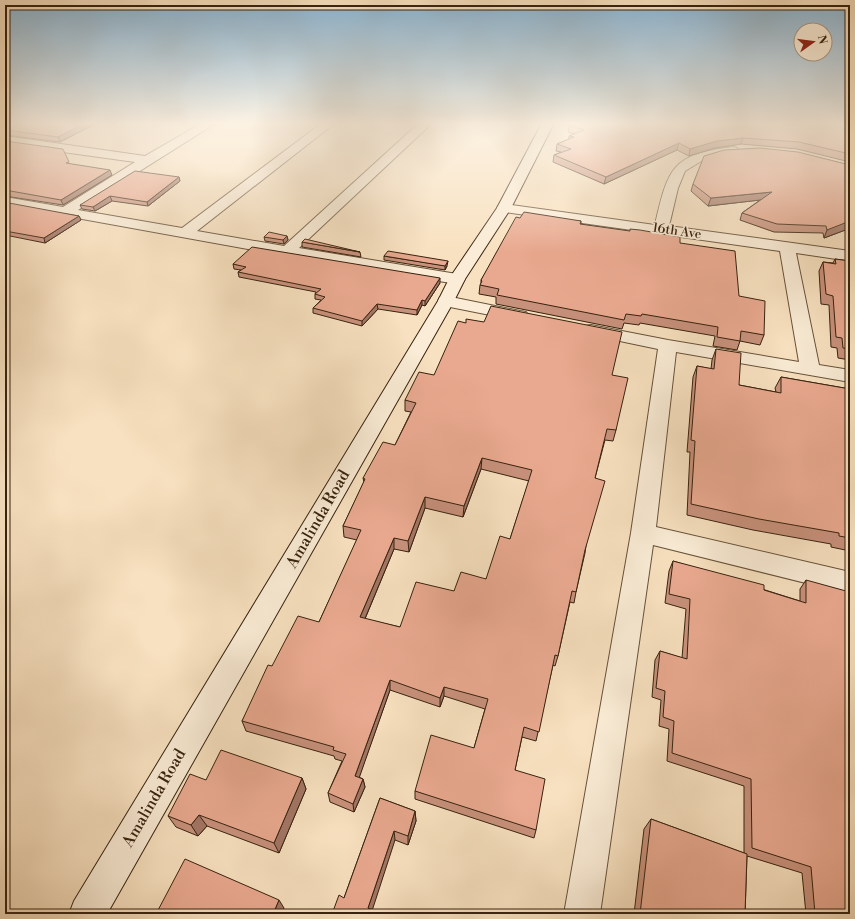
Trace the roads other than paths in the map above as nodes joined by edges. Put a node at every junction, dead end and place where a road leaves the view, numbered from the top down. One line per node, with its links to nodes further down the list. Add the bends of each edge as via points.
1 (138, 166): 8 (street)
2 (273, 166): 10 (street)
3 (379, 166): 12 (street)
4 (526, 166): 7 (street, Amalinda Road)
5 (684, 166): 9 (street, via 674,179)
6 (5, 201): 8 (street)
7 (504, 208): 9 (street, 16th Ave); 14 (street, Amalinda Road)
8 (66, 211): 10 (street)
9 (661, 229): 11 (street, 16th Ave)
10 (186, 232): 12 (street)
11 (787, 246): 13 (street, 16th Ave); 19 (street)
12 (287, 251): 14 (street)
13 (850, 256)
14 (457, 279): 15 (street, Amalinda Road)
15 (446, 301): 16 (street); 23 (street, Amalinda Road)
16 (538, 319)
17 (576, 327): 18 (street)
18 (668, 345): 19 (street); 21 (street)
19 (810, 368): 20 (street)
20 (850, 376)
21 (643, 533): 22 (street); 24 (street)
22 (850, 583)
23 (86, 914)
24 (582, 914)

